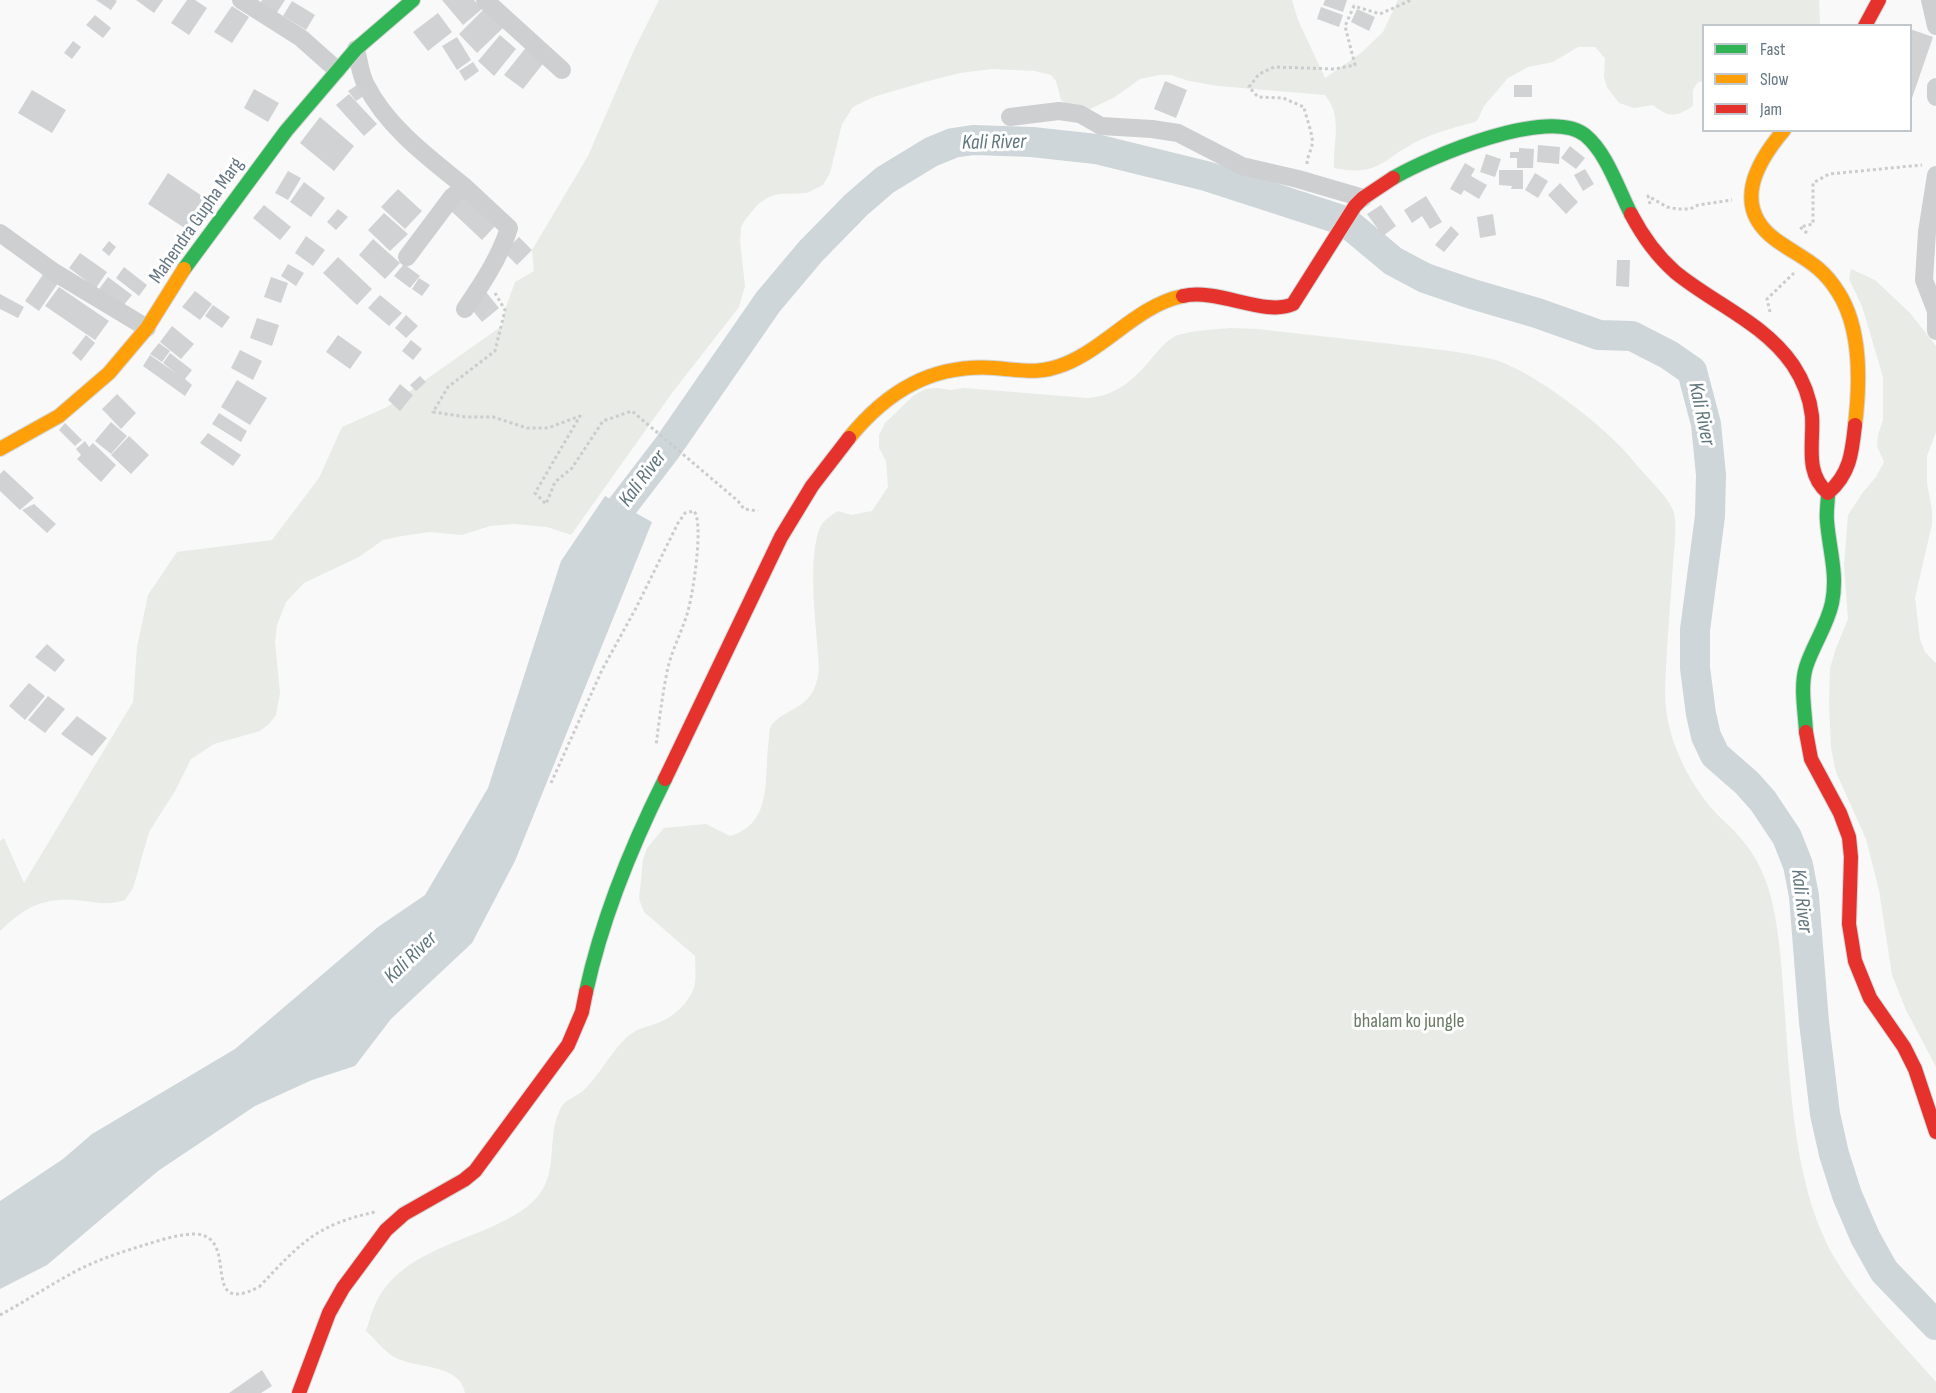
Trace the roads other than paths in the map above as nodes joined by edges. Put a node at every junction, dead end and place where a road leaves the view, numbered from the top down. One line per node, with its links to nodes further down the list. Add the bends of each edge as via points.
1 (241, 0): 10 (street, via 301,38)
2 (485, 0): 9 (street)
3 (1879, 0): 6 (main road)
4 (1930, 0): 7 (street)
5 (408, 2): 8 (main road, Mahendra Gupha Marg)
6 (1866, 24)
7 (1936, 26)
8 (356, 49): 10 (main road, Mahendra Gupha Marg); 16 (street, via 365,84 388,118)
9 (562, 69)
10 (338, 70): 22 (main road, Mahendra Gupha Marg, via 286,131)
11 (1936, 87): 12 (street)
12 (1936, 97)
13 (1010, 117): 17 (street, via 1059,111 1080,114 1101,126 1178,133 1242,166)
14 (1782, 132): 25 (main road, via 1754,173 1750,191 1755,216 1773,239 1806,258 1828,277 1845,304 1857,356 1858,402 1852,444 1840,481)
15 (1930, 170): 21 (street, via 1924,280)
16 (465, 187): 19 (street, via 452,197); 20 (street, via 509,228)
17 (1363, 198): 25 (main road, via 1404,172 1512,131 1556,126 1581,133 1592,143 1645,236 1672,268 1753,326 1784,354 1800,377 1812,416 1814,473 1820,488); 27 (main road, via 1293,304 1282,308 1209,295 1176,297 1054,368 1034,373 955,368 928,375 880,407 848,438 803,499 781,537 645,819 604,922 582,1012 568,1045 475,1171 404,1214 372,1248 330,1313)
18 (0, 233): 22 (street, via 54,272)
19 (406, 257)
20 (465, 309)
21 (1936, 311): 23 (street)
22 (147, 328): 24 (main road, Mahendra Gupha Marg, via 108,373 59,416)
23 (1936, 331)
24 (0, 449)
25 (1828, 493): 26 (main road, via 1832,603 1806,667 1806,734 1811,759 1849,837 1849,924 1858,971 1874,1005 1904,1047)
26 (1936, 1132)
27 (299, 1393)

